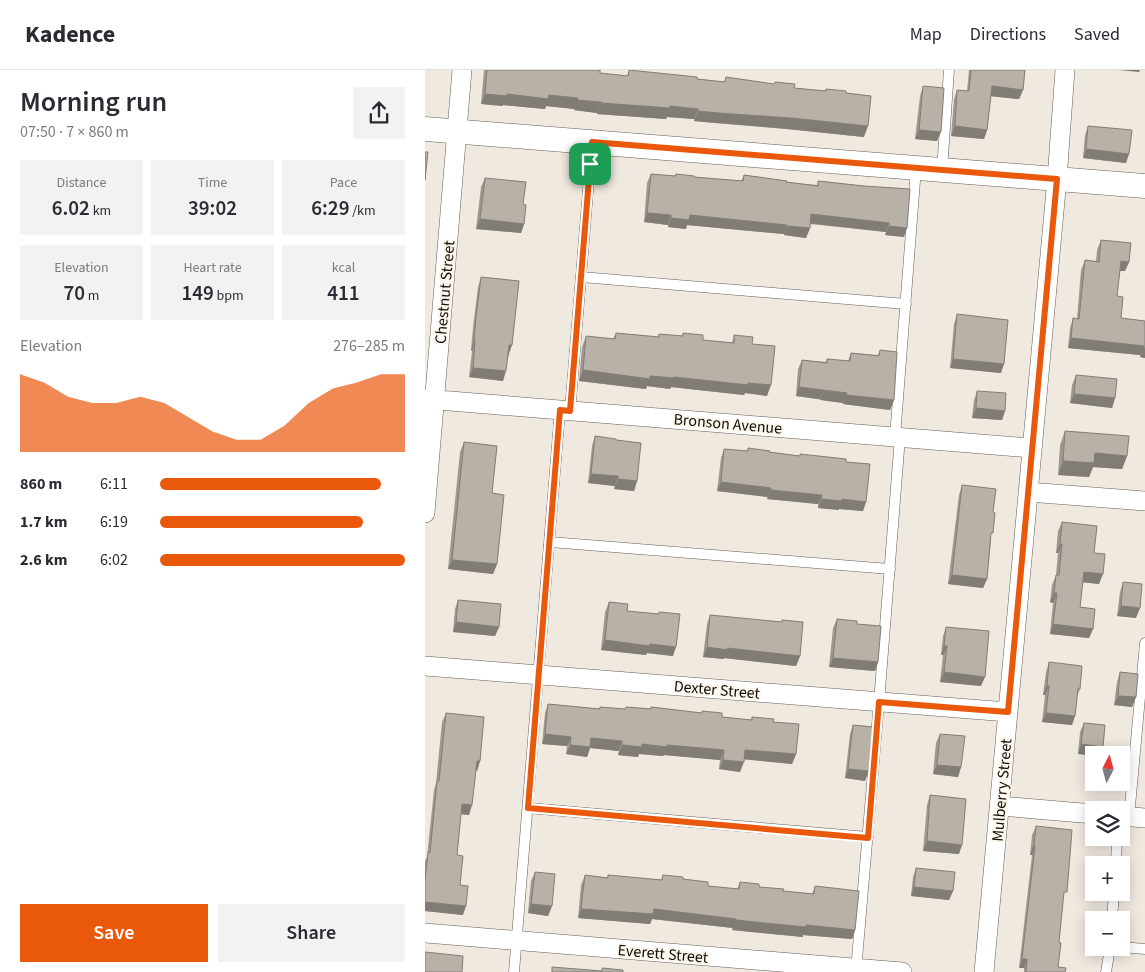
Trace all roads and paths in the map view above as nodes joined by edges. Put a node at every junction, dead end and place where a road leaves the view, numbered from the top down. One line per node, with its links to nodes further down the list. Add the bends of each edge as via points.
1 (462, 70): 5 (street, Chestnut Street)
2 (949, 70): 8 (lane)
3 (1065, 70): 9 (street, Mulberry Street)
4 (425, 129): 5 (street)
5 (457, 131): 6 (street); 13 (street, Chestnut Street)
6 (592, 142): 7 (street); 11 (lane)
7 (916, 168): 8 (street); 12 (lane)
8 (942, 170): 9 (street)
9 (1057, 179): 10 (street); 16 (street, Mulberry Street)
10 (1145, 186)
11 (581, 277): 12 (lane); 14 (lane)
12 (906, 304): 15 (lane)
13 (430, 399): 14 (street, Bronson Avenue); 19 (street, Chestnut Street)
14 (565, 410): 15 (street, Bronson Avenue); 20 (lane)
15 (898, 437): 16 (street, Bronson Avenue); 21 (lane)
16 (1031, 448): 17 (street, Mulberry Street)
17 (1028, 492): 18 (street); 26 (street, Mulberry Street)
18 (1145, 501)
19 (425, 513)
20 (550, 542): 21 (lane); 24 (lane)
21 (890, 569): 25 (lane)
22 (1145, 648): 30 (lane)
23 (425, 666): 24 (street, Dexter Street)
24 (539, 675): 25 (street, Dexter Street); 28 (lane)
25 (879, 702): 26 (street, Dexter Street); 31 (lane)
26 (1008, 712): 27 (street, Mulberry Street)
27 (1000, 806): 29 (street); 40 (street, Mulberry Street)
28 (528, 808): 31 (lane); 33 (lane)
29 (1085, 813)
30 (1132, 817)
31 (868, 838): 37 (lane)
32 (425, 933): 33 (street, Everett Street)
33 (517, 940): 37 (street, Everett Street); 38 (lane)
34 (1130, 948): 35 (lane)
35 (1145, 949)
36 (1109, 956): 41 (lane)
37 (856, 971): 39 (street, Everett Street)
38 (514, 972)
39 (902, 972)
40 (984, 972)
41 (1106, 972)

